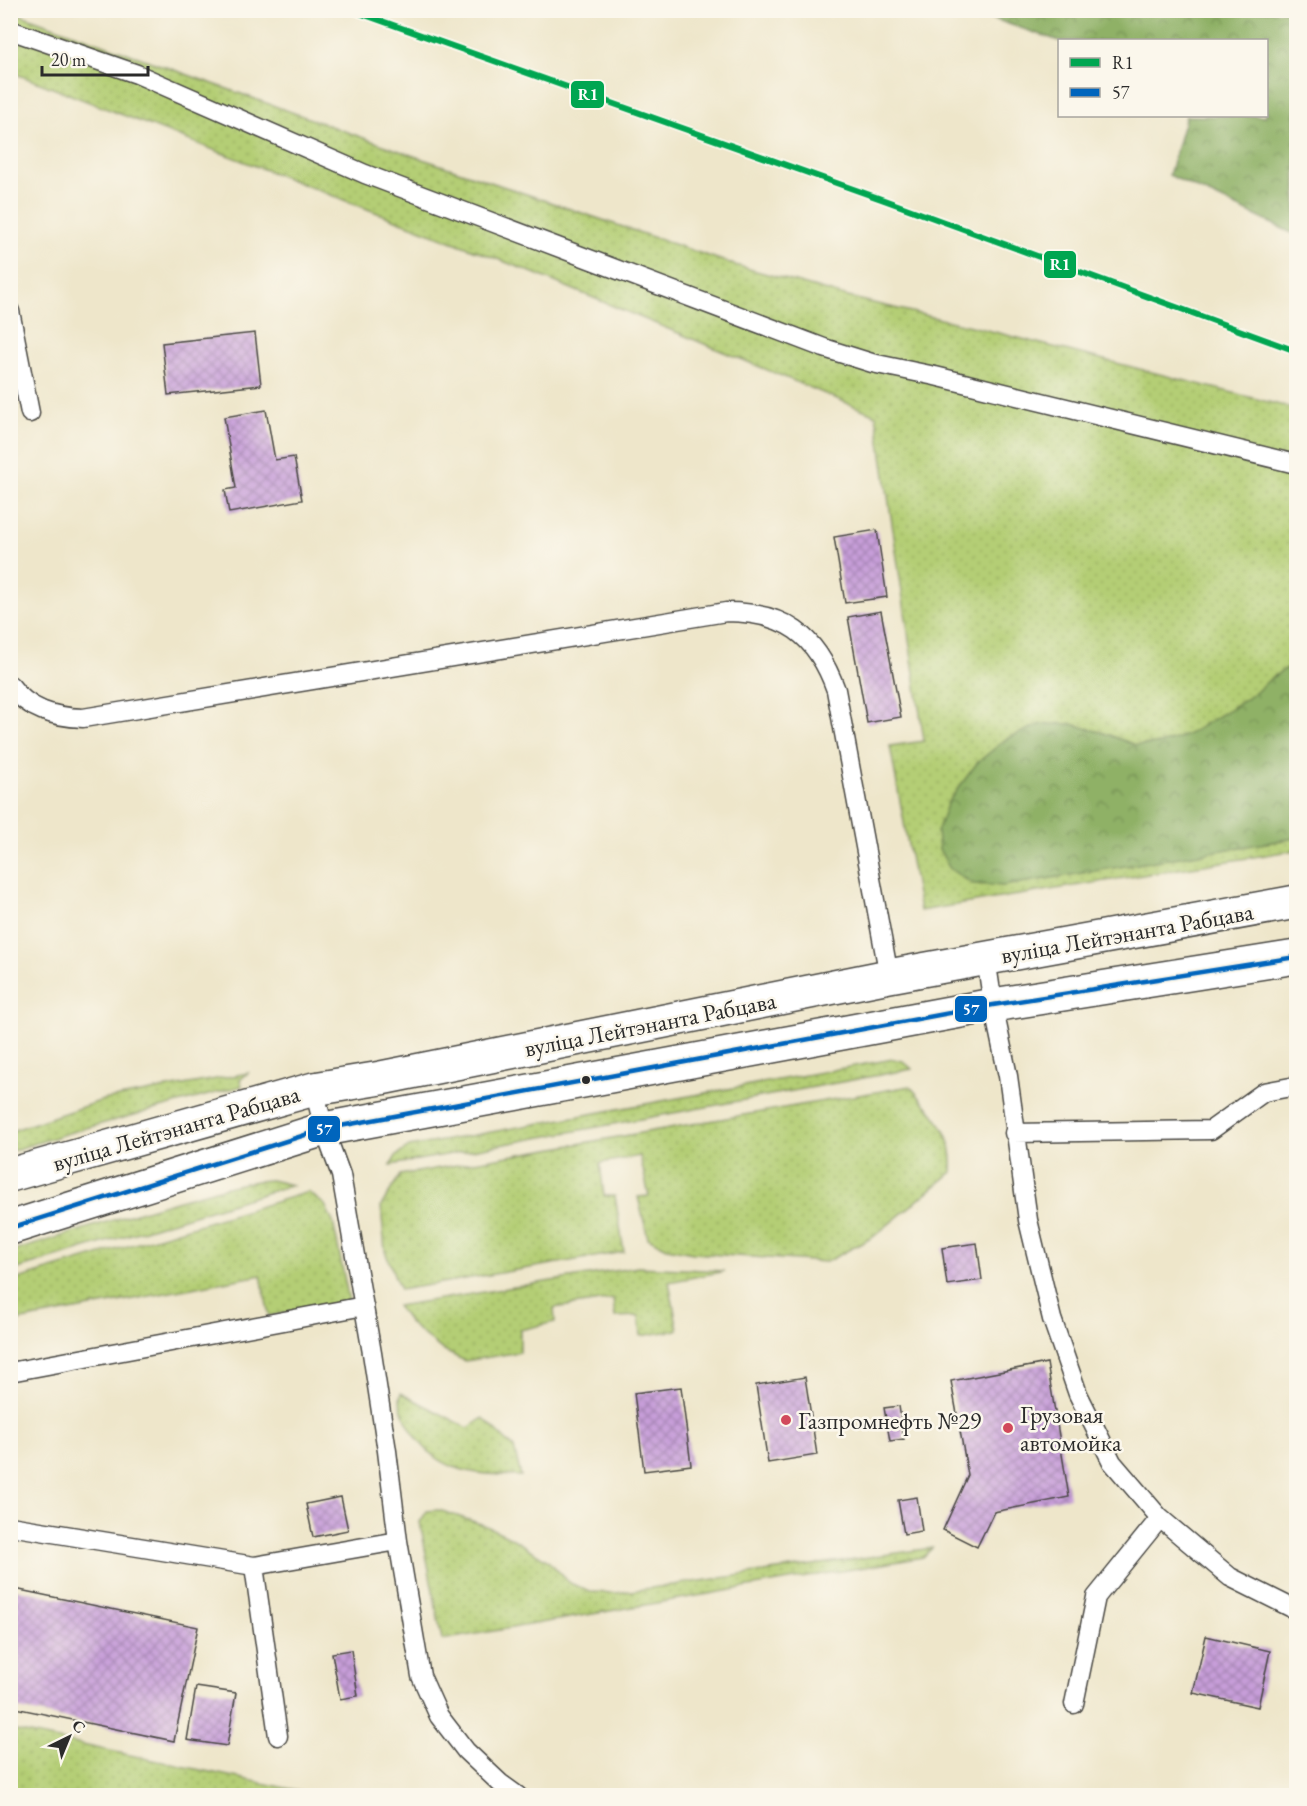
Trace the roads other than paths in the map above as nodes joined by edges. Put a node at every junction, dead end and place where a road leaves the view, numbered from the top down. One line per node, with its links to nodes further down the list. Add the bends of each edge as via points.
1 (10, 30): 4 (lane, via 137,74 365,174 824,348)
2 (10, 311): 3 (lane)
3 (30, 413)
4 (1296, 464)
5 (10, 686): 9 (lane, via 28,704 45,713 83,718 726,612 770,617 793,628 812,645 828,667 836,690)
6 (1296, 902): 8 (highway, вуліца Лейтэнанта Рабцава)
7 (1296, 957): 10 (highway, вуліца Лейтэнанта Рабцава)
8 (986, 958): 9 (highway, вуліца Лейтэнанта Рабцава); 10 (lane)
9 (889, 976): 12 (highway, вуліца Лейтэнанта Рабцава)
10 (993, 1005): 13 (highway, вуліца Лейтэнанта Рабцава); 14 (lane, via 1008,1076)
11 (1296, 1086): 14 (lane, via 1264,1092 1211,1130)
12 (314, 1089): 13 (lane); 15 (highway, вуліца Лейтэнанта Рабцава)
13 (324, 1130): 16 (highway, вуліца Лейтэнанта Рабцава); 17 (lane, via 341,1175)
14 (1014, 1133): 19 (lane, via 1028,1220 1052,1319 1078,1394 1112,1462)
15 (10, 1176)
16 (10, 1228)
17 (364, 1306): 18 (lane); 21 (lane)
18 (10, 1372)
19 (1160, 1518): 23 (lane, via 1230,1577); 24 (lane, via 1096,1597)
20 (10, 1526): 22 (lane)
21 (398, 1541): 22 (lane); 26 (lane, via 421,1676 440,1716 466,1751)
22 (254, 1566): 25 (lane)
23 (1296, 1610)
24 (1074, 1704)
25 (278, 1736)
26 (518, 1796)

